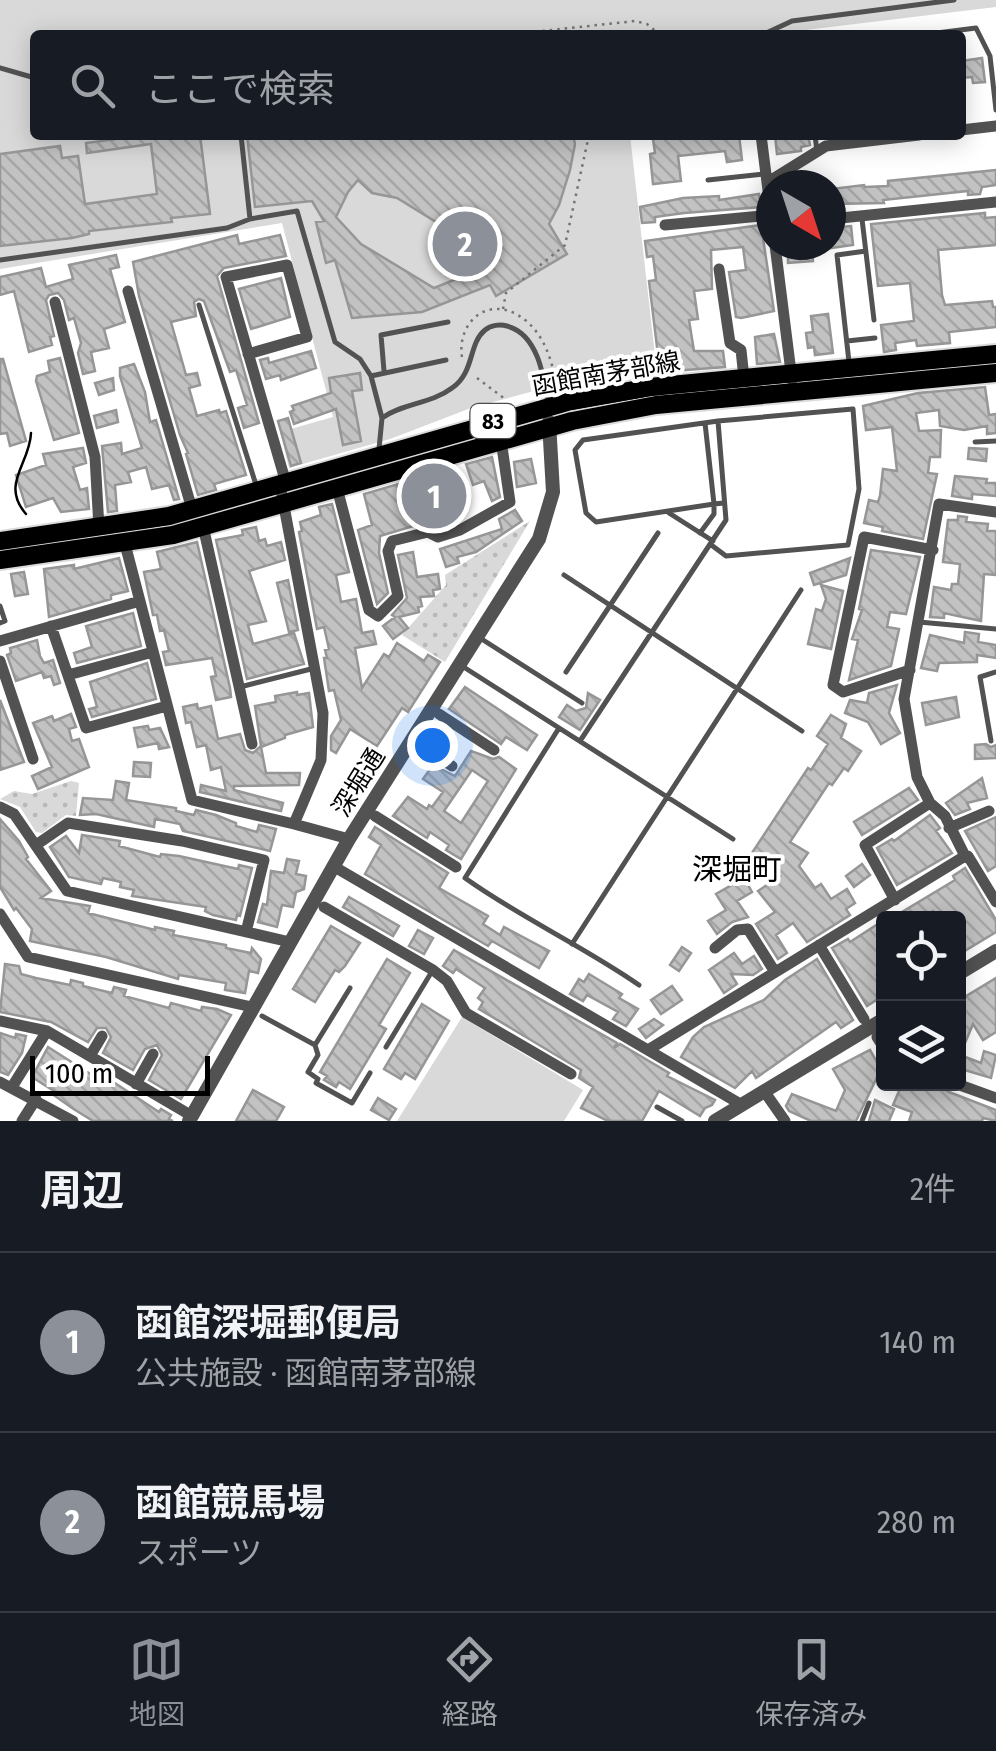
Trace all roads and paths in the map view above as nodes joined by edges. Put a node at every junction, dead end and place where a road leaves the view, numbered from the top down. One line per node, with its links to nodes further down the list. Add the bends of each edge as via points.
1 (954, 0): 4 (lane, via 792,21)
2 (562, 30): 3 (path, via 635,21)
3 (654, 30)
4 (773, 30)
5 (961, 30): 8 (lane, via 976,28 990,56)
6 (0, 68): 7 (lane)
7 (30, 77)
8 (996, 110)
9 (996, 126): 10 (street)
10 (966, 129)
11 (242, 140): 25 (lane)
12 (588, 140): 34 (path, via 565,245 506,293)
13 (761, 140): 17 (street)
14 (816, 140): 16 (lane)
15 (877, 140): 16 (street)
16 (817, 152): 18 (street)
17 (766, 170)
18 (782, 170)
19 (756, 178): 20 (lane)
20 (708, 180)
21 (996, 202): 23 (street)
22 (756, 216): 26 (street)
23 (862, 216): 24 (street); 27 (lane)
24 (846, 218)
25 (250, 219): 28 (lane, via 227,228); 45 (lane, via 297,212 335,342 360,359)
26 (664, 225)
27 (866, 252): 35 (lane); 38 (lane, via 837,255)
28 (0, 260)
29 (777, 260): 48 (street)
30 (719, 269): 47 (street, via 730,343 740,350)
31 (128, 291): 65 (street)
32 (55, 302): 69 (street, via 95,457)
33 (200, 305): 62 (lane)
34 (504, 310)
35 (874, 320)
36 (448, 322): 43 (lane, via 381,336)
37 (875, 338): 38 (lane)
38 (847, 342): 42 (lane)
39 (248, 354): 39 (street, via 307,337 287,265 226,277); 61 (street)
40 (996, 354): 42 (main road, 函館南茅部線 / 83)
41 (446, 360): 43 (lane)
42 (850, 369): 48 (main road, 函館南茅部線 / 83)
43 (384, 371): 45 (lane)
44 (996, 373): 48 (main road, 函館南茅部線 / 83)
45 (370, 376): 51 (lane)
46 (477, 378): 49 (path)
47 (744, 378): 48 (main road, 函館南茅部線 / 83); 50 (main road, 函館南茅部線 / 83)
48 (792, 383): 54 (main road, 函館南茅部線 / 83)
49 (505, 399)
50 (549, 406): 51 (lane, via 532,348 512,327 499,324 486,329 456,386); 54 (street, 深堀通); 58 (main road, 函館南茅部線 / 83)
51 (382, 418): 58 (lane)
52 (718, 422): 53 (lane); 63 (lane); 74 (lane, via 853,409 859,489 848,545 726,556)
53 (705, 423): 64 (lane); 66 (lane, via 582,440 575,450 586,513 596,522)
54 (550, 427): 55 (main road, 函館南茅部線 / 83); 88 (street, 深堀通, via 553,492 546,521)
55 (501, 440): 59 (main road, 函館南茅部線 / 83); 70 (street, via 510,502 460,530 438,537)
56 (996, 441): 57 (lane)
57 (974, 442)
58 (379, 455): 61 (main road, 函館南茅部線 / 83)
59 (412, 466): 60 (main road, 函館南茅部線 / 83); 70 (street)
60 (338, 488): 61 (main road, 函館南茅部線 / 83); 70 (street, via 375,616 397,600 392,542)
61 (283, 490): 62 (main road, 函館南茅部線 / 83); 68 (main road, 函館南茅部線 / 83); 93 (street)
62 (258, 491): 65 (main road, 函館南茅部線 / 83)
63 (724, 502): 64 (lane); 74 (lane, via 726,520)
64 (714, 504): 66 (lane); 72 (lane)
65 (192, 509): 69 (main road, 函館南茅部線 / 83)
66 (666, 511): 72 (lane)
67 (996, 512): 76 (street, via 939,504)
68 (203, 526): 75 (main road, 函館南茅部線 / 83); 98 (street)
69 (100, 528): 73 (main road, 函館南茅部線 / 83)
70 (428, 532)
71 (658, 533): 81 (lane)
72 (700, 533): 74 (lane)
73 (0, 541)
74 (712, 543): 87 (lane)
75 (125, 544): 77 (main road, 函館南茅部線 / 83); 80 (street)
76 (933, 550): 84 (street); 94 (street, via 864,537 833,685 843,692)
77 (0, 560)
78 (564, 575): 81 (lane)
79 (801, 590): 99 (lane)
80 (140, 601): 85 (street); 90 (street)
81 (610, 605): 87 (lane); 95 (lane)
82 (0, 606): 83 (lane)
83 (2, 622): 89 (lane)
84 (918, 622): 86 (lane); 94 (street)
85 (50, 626): 89 (street); 97 (street)
86 (996, 629)
87 (653, 633): 99 (lane); 106 (lane)
88 (478, 637): 92 (street, 深堀通); 100 (lane)
89 (5, 639)
90 (153, 652): 97 (street); 101 (street)
91 (0, 661): 110 (street)
92 (460, 665): 103 (lane); 119 (street, 深堀通)
93 (314, 668): 98 (lane); 117 (street, via 323,713 320,760)
94 (910, 670): 113 (street, via 904,700 917,777)
95 (566, 672)
96 (996, 672): 105 (lane, via 980,678)
97 (68, 675): 101 (street, via 86,728)
98 (240, 688): 107 (street)
99 (737, 688): 104 (lane); 112 (lane)
100 (582, 703)
101 (167, 706): 117 (street, via 192,800)
102 (440, 714): 109 (street)
103 (559, 728): 106 (lane); 133 (lane, via 465,878)
104 (802, 731)
105 (991, 740)
106 (580, 741): 112 (lane)
107 (252, 744)
108 (420, 745): 111 (street)
109 (494, 750)
110 (33, 759)
111 (452, 766)
112 (667, 797): 120 (lane); 133 (lane)
113 (930, 804): 118 (street); 127 (street, via 865,845)
114 (0, 807): 121 (street, via 14,814)
115 (989, 811): 118 (street)
116 (376, 816): 124 (street)
117 (294, 824): 119 (street)
118 (949, 828): 122 (street)
119 (349, 839): 123 (street, 深堀通)
120 (733, 839)
121 (36, 845): 131 (street, via 67,891); 131 (street, via 68,823 264,860)
122 (965, 856): 126 (street); 127 (street)
123 (333, 866): 132 (street, 深堀通); 150 (street)
124 (456, 866)
125 (996, 874): 126 (lane)
126 (984, 882): 128 (street)
127 (894, 900): 134 (street)
128 (996, 902)
129 (324, 907): 138 (street)
130 (0, 914): 142 (street, via 28,956)
131 (246, 932): 132 (street)
132 (290, 942): 142 (street, 深堀通)
133 (572, 944): 140 (lane)
134 (819, 945): 139 (street); 143 (street)
135 (715, 948): 139 (street, via 748,929)
136 (996, 951): 137 (street)
137 (966, 969)
138 (433, 970): 149 (lane); 154 (street, via 466,1013)
139 (775, 972): 150 (street)
140 (639, 985)
141 (350, 988): 148 (lane)
142 (257, 1011): 148 (lane); 164 (street, 深堀通)
143 (864, 1019)
144 (0, 1020): 146 (street)
145 (876, 1025): 158 (street)
146 (47, 1031): 152 (street); 155 (street)
147 (102, 1036): 152 (street)
148 (315, 1045): 153 (lane, via 318,1055 308,1072 352,1102)
149 (386, 1047)
150 (648, 1050): 162 (street)
151 (153, 1054): 156 (street)
152 (90, 1056): 156 (street)
153 (370, 1073)
154 (571, 1074)
155 (6, 1084): 160 (street)
156 (136, 1084): 164 (street)
157 (966, 1087): 159 (street)
158 (764, 1091): 162 (street); 169 (street)
159 (996, 1098)
160 (36, 1099): 165 (street); 166 (street)
161 (869, 1103): 170 (lane)
162 (742, 1105): 168 (street)
163 (657, 1108): 167 (lane)
164 (190, 1118)
165 (22, 1121)
166 (73, 1121)
167 (682, 1121)
168 (715, 1121)
169 (785, 1121)
170 (862, 1121)

